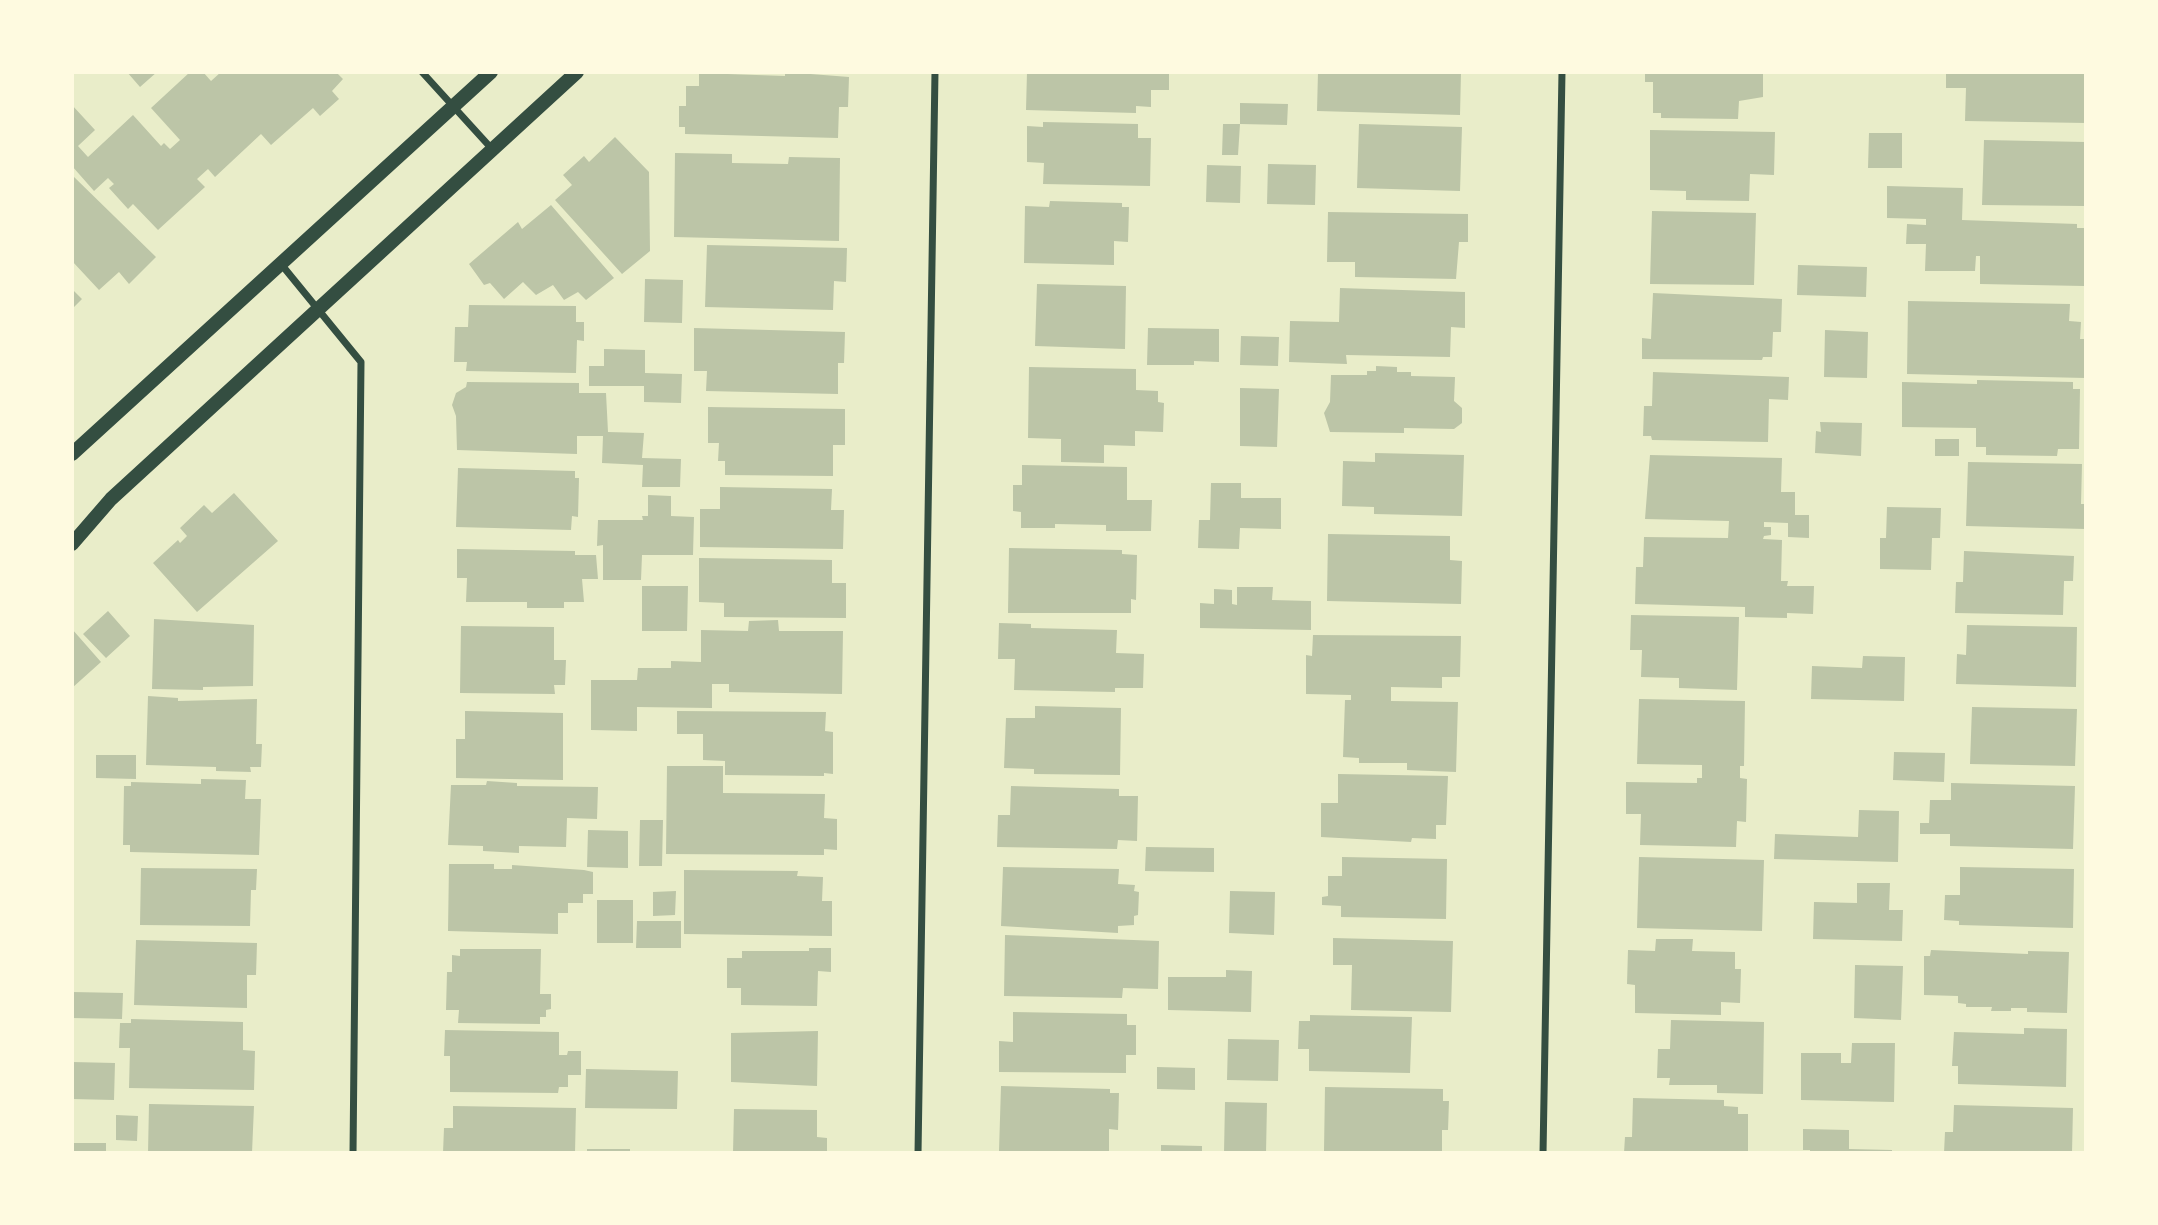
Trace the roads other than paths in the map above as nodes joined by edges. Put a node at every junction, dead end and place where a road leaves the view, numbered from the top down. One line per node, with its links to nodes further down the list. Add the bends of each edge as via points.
1 (422, 72): 6 (street)
2 (491, 72): 6 (main road)
3 (577, 72): 7 (main road)
4 (935, 72): 13 (street)
5 (1562, 72): 14 (street)
6 (453, 106): 7 (street); 8 (main road)
7 (492, 149): 9 (main road)
8 (281, 264): 9 (street); 10 (main road)
9 (318, 308): 11 (main road, via 111,499); 12 (street, via 361,362)
10 (72, 454)
11 (72, 544)
12 (353, 1153)
13 (918, 1153)
14 (1543, 1153)

